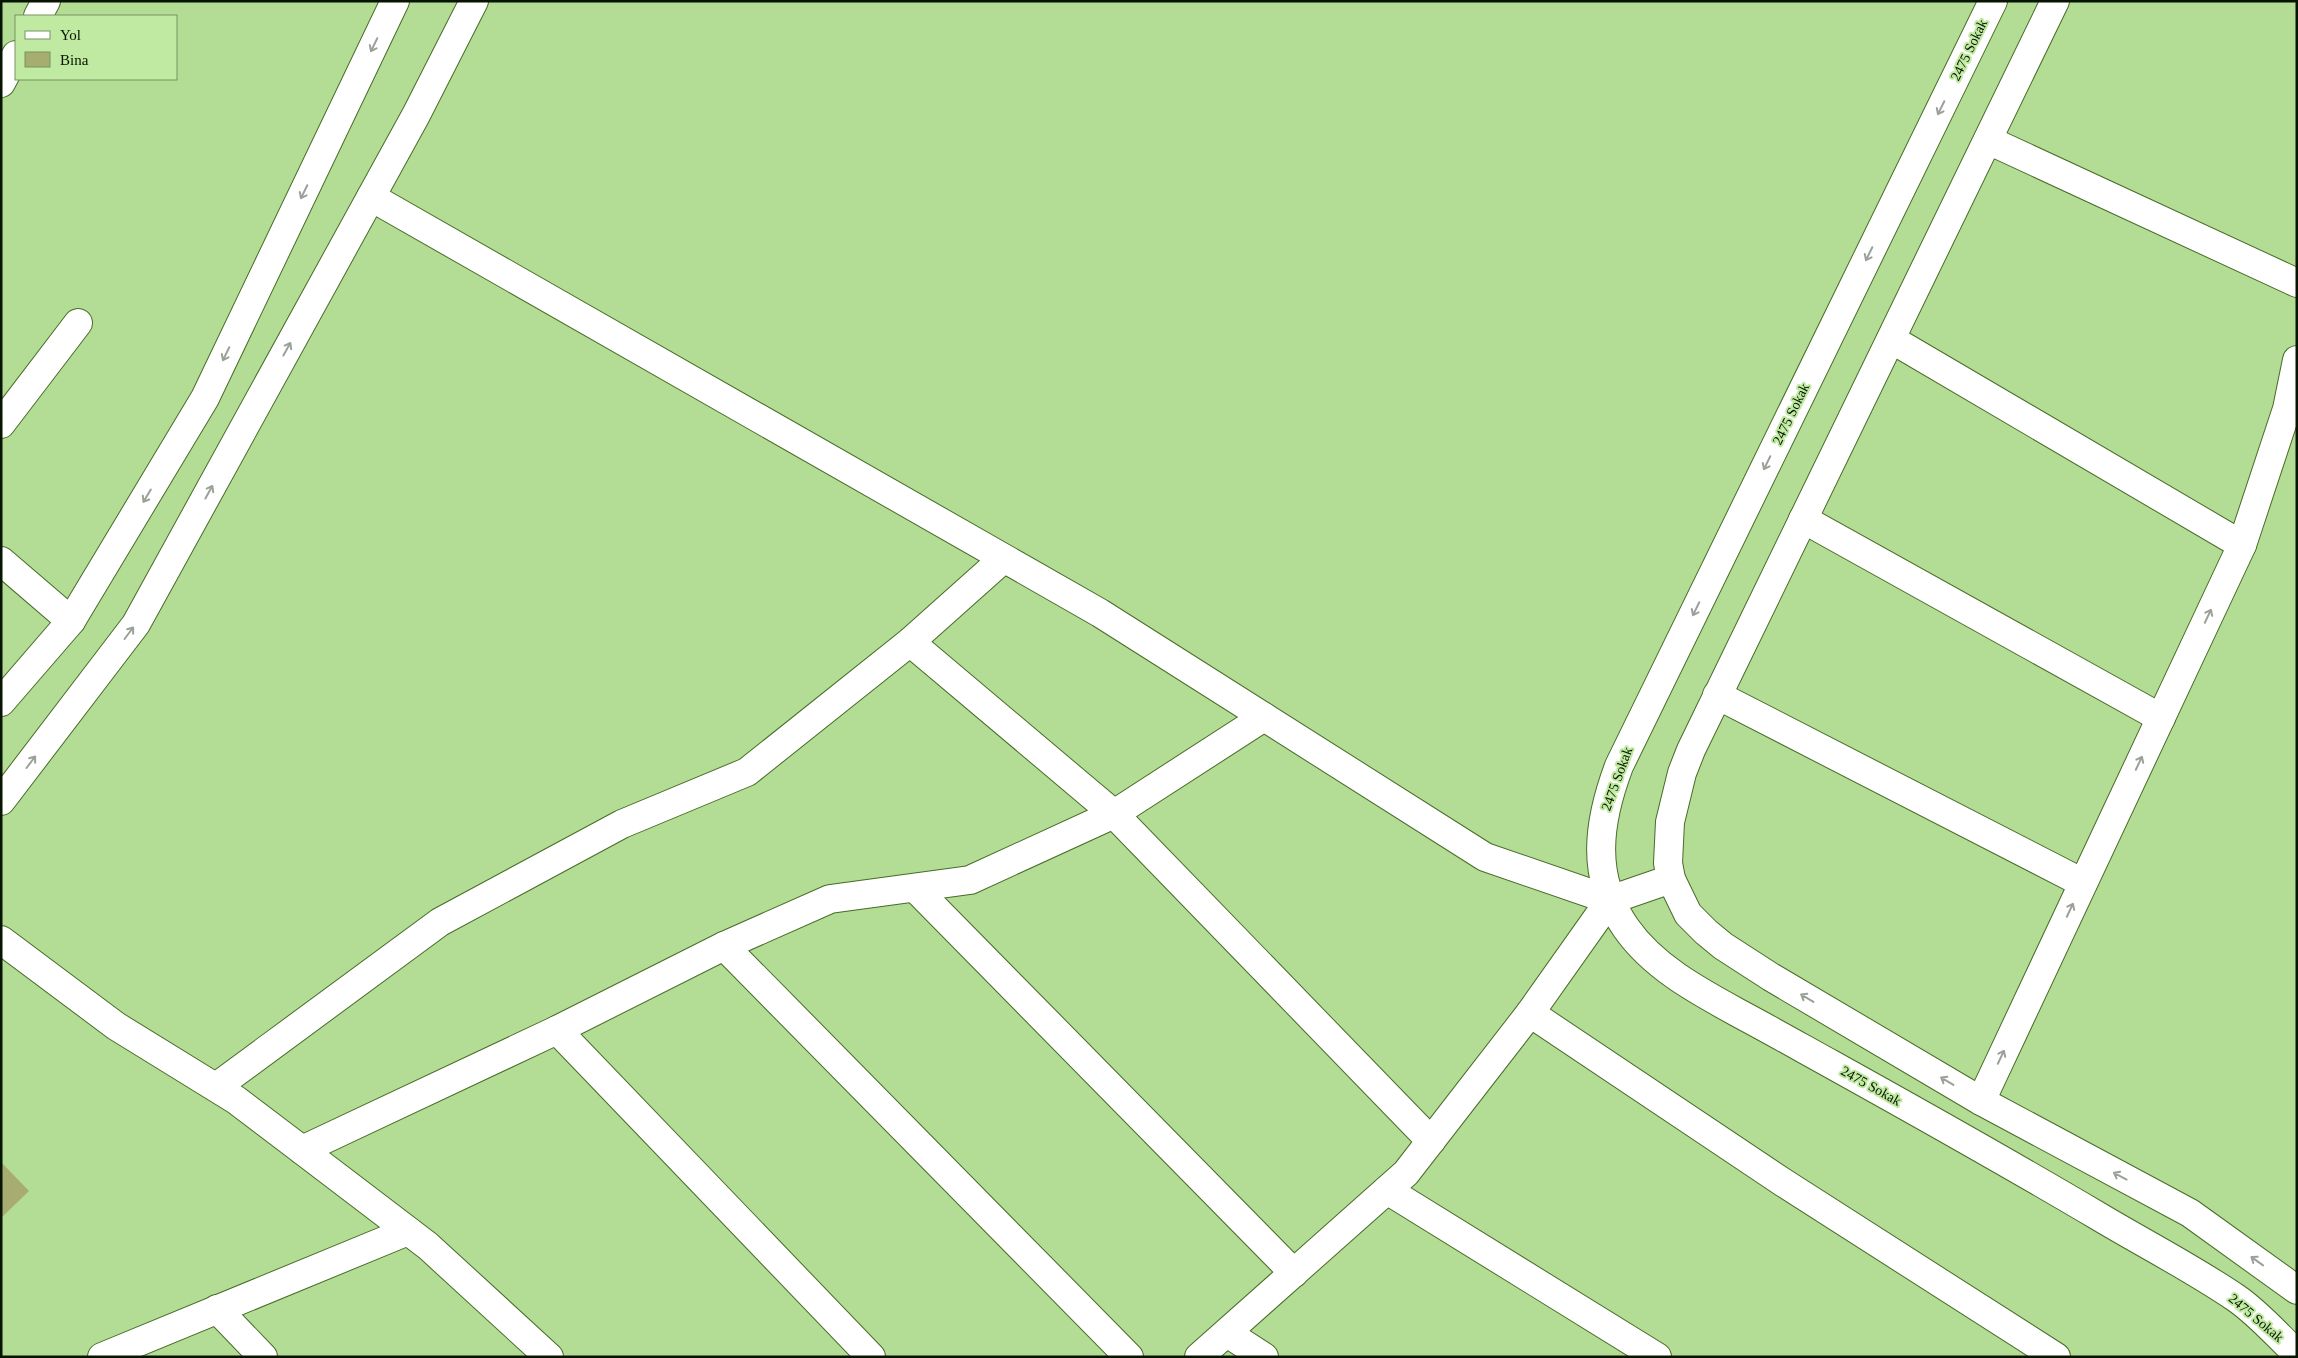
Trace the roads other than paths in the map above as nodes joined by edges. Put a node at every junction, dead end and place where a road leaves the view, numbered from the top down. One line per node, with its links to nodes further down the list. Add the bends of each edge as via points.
1 (46, 1): 6 (street)
2 (395, 1): 20 (street, one-way to 20, via 205,398)
3 (474, 1): 10 (street)
4 (1993, 1): 31 (street, 2475 Sokak, one-way to 31, via 1619,766 1604,809 1601,830 1600,854)
5 (2055, 1): 9 (street)
6 (39, 15)
7 (15, 57): 8 (street)
8 (1, 83)
9 (1988, 140): 11 (street); 13 (street)
10 (371, 197): 18 (street); 26 (street, one-way to 10, via 136,624)
11 (2297, 283)
12 (78, 323): 15 (street)
13 (1891, 339): 16 (street); 17 (street)
14 (2297, 360): 17 (street, via 2287,409)
15 (1, 424)
16 (1804, 520): 22 (street); 25 (street)
17 (2242, 544): 25 (street, one-way to 17)
18 (1003, 559): 21 (street); 24 (street, via 1100,613)
19 (1, 561): 20 (street)
20 (70, 621): 23 (street)
21 (910, 642): 27 (street); 36 (street, via 747,772 622,824 440,922)
22 (1717, 695): 28 (street, via 1691,750 1676,798 1667,847); 29 (street)
23 (1, 702)
24 (1264, 717): 27 (street); 31 (street, via 1485,857)
25 (2160, 718): 29 (street, one-way to 25)
26 (1, 801)
27 (1114, 814): 30 (street, via 970,880); 38 (street)
28 (1671, 879): 31 (street); 37 (street, one-way to 28, via 1723,946 1688,914)
29 (2083, 884): 37 (street, one-way to 29)
30 (916, 889): 33 (street, via 830,899); 42 (street)
31 (1610, 900): 34 (street); 46 (street, 2475 Sokak, via 1639,944 1671,973 2000,1158 2237,1299)
32 (1, 940): 36 (street, via 116,1026)
33 (724, 946): 35 (street); 51 (street)
34 (1530, 1013): 38 (street); 55 (street, via 1792,1188)
35 (557, 1030): 39 (street); 50 (street)
36 (216, 1087): 39 (street)
37 (1981, 1101): 43 (street, one-way to 37, via 2190,1213)
38 (1431, 1141): 40 (street, via 1406,1172)
39 (302, 1150): 41 (street)
40 (1386, 1190): 42 (street); 54 (street)
41 (408, 1230): 44 (street); 49 (street)
42 (1294, 1273): 45 (street)
43 (2297, 1290)
44 (217, 1309): 47 (street); 48 (street)
45 (1227, 1333): 52 (street); 53 (street)
46 (2297, 1354)
47 (102, 1357)
48 (263, 1357)
49 (549, 1357)
50 (871, 1357)
51 (1129, 1357)
52 (1199, 1357)
53 (1264, 1357)
54 (1657, 1357)
55 (2056, 1357)

